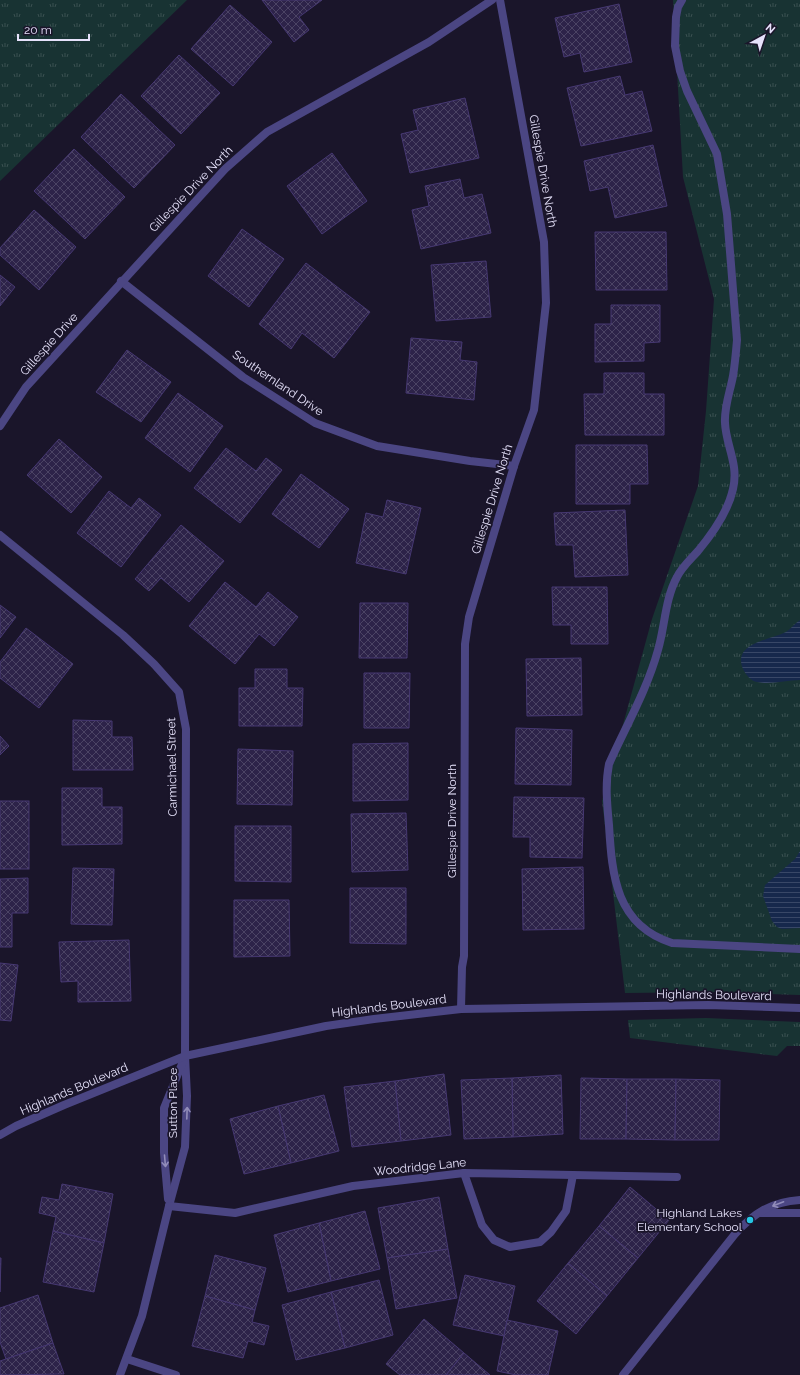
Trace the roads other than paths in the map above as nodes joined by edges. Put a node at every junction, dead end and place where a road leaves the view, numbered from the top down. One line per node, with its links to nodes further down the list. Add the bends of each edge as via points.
1 (492, 0): 4 (street, Gillespie Drive North, via 429,42 267,132 225,169)
2 (500, 0): 6 (street, Gillespie Drive North, via 544,242 546,303 534,410)
3 (682, 0): 8 (street, via 676,18 675,46 687,91 714,143 727,214 737,340 725,424 735,475 729,503 720,520 684,566 672,588 658,650 647,684 609,764 606,793 612,860 615,880 626,908 650,934 672,943)
4 (122, 281): 5 (street, Gillespie Drive, via 26,387); 6 (street, Southernland Drive, via 243,377 315,423 377,446)
5 (0, 426)
6 (514, 466): 10 (street, Gillespie Drive North, via 469,618 465,644 464,948)
7 (0, 535): 11 (street, Carmichael Street, via 122,635 154,664 179,692 186,728)
8 (800, 949)
9 (800, 1008): 10 (street, Highlands Boulevard, via 708,1005)
10 (461, 1009): 11 (street, Highlands Boulevard, via 326,1026)
11 (184, 1056): 12 (street, Highlands Boulevard, via 64,1105); 17 (street, Sutton Place, one-way to 11, via 185,1146 187,1096); 17 (street, Sutton Place, one-way to 17, via 164,1108 164,1153)
12 (0, 1135)
13 (464, 1173): 14 (street, Woodridge Lane); 14 (street, via 482,1225 494,1240 510,1247 540,1242 551,1232 566,1211); 17 (street, Woodridge Lane, via 353,1186 235,1213)
14 (573, 1175): 15 (street, Woodridge Lane)
15 (677, 1177)
16 (800, 1200): 18 (street, one-way to 18, via 778,1203)
17 (169, 1206): 20 (street, Sutton Place, via 142,1316)
18 (757, 1213): 19 (street); 23 (street, via 735,1234)
19 (800, 1213)
20 (127, 1359): 21 (street, Sutton Place); 22 (street)
21 (120, 1375)
22 (176, 1375)
23 (623, 1375)

